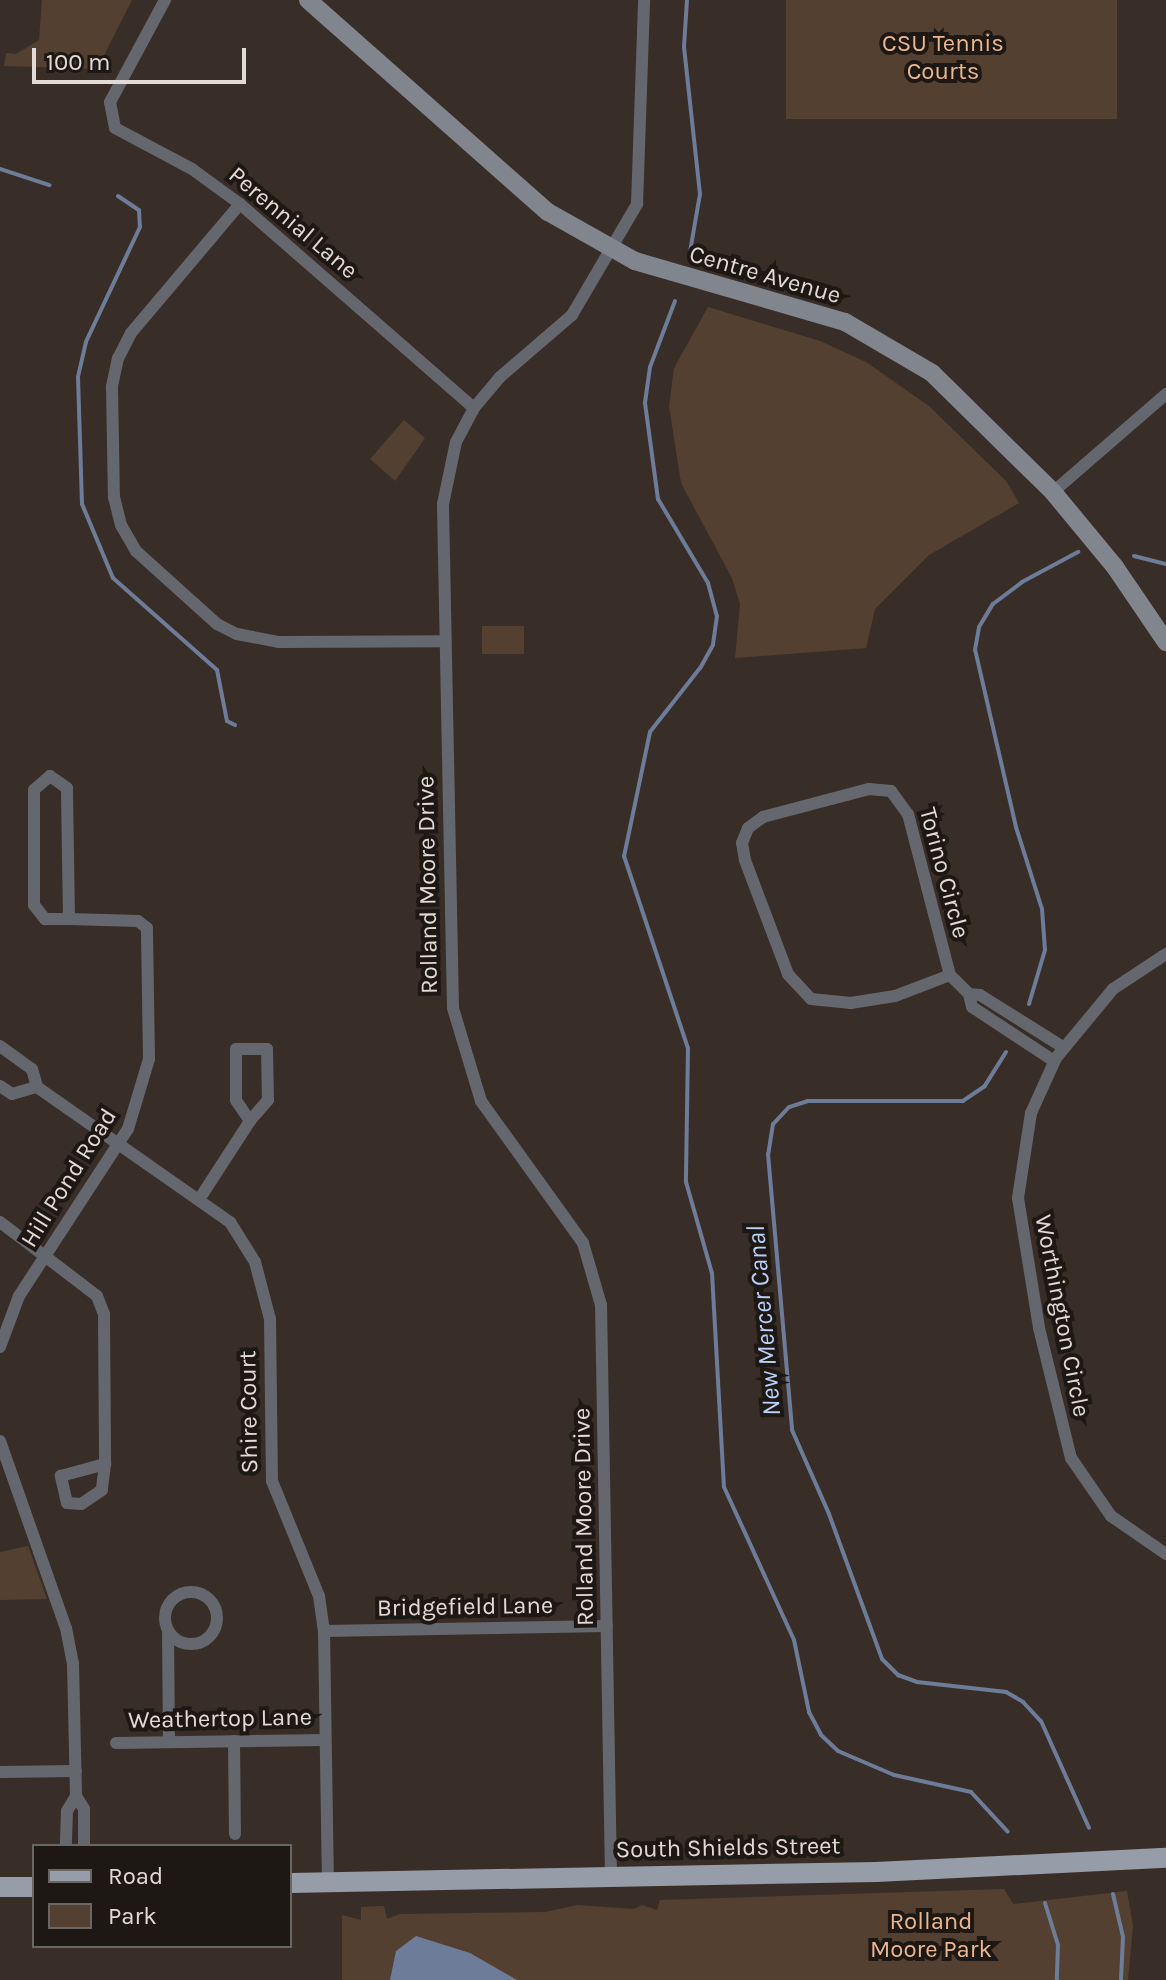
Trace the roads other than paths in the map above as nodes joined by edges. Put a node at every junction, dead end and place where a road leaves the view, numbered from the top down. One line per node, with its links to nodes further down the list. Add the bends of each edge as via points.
1 (165, 0): 4 (street, Perennial Lane, via 110,102 115,128 192,169)
2 (308, 0): 5 (street, Centre Avenue, via 526,194)
3 (644, 0): 5 (street, Rolland Moore Drive, via 641,186)
4 (240, 204): 7 (street, Perennial Lane); 9 (street, via 131,333 118,358 112,403 114,497 121,525 136,551 217,624 237,634 279,642)
5 (613, 251): 7 (street, Rolland Moore Drive, via 572,315 500,377); 8 (street, Centre Avenue, via 664,271 829,316 900,351 957,395)
6 (1166, 394): 8 (street)
7 (474, 408): 9 (street, Rolland Moore Drive, via 456,442 445,485)
8 (1053, 492): 10 (street, Centre Avenue, via 1115,567)
9 (445, 641): 30 (street, Rolland Moore Drive, via 453,1008 481,1101 562,1208 594,1270 604,1372)
10 (1166, 642)
11 (69, 919): 11 (street, via 67,788 50,776 34,790 34,905 45,919); 21 (street, Hill Pond Road, via 138,921 147,928 146,1081)
12 (1166, 954): 16 (street, Worthington Circle, via 1113,989)
13 (950, 975): 13 (street, Torino Circle, via 908,814 891,791 869,789 763,817 748,828 742,843 745,860 788,974 811,999 851,1003 895,996); 14 (street, Torino Circle)
14 (969, 994): 16 (street, Torino Circle, via 980,995); 17 (street, Torino Circle, via 972,1007)
15 (0, 1046): 19 (street, Shire Court, via 32,1069)
16 (1063, 1047): 17 (street, Worthington Circle)
17 (1054, 1061): 29 (street, Worthington Circle, via 1028,1124 1018,1198 1061,1429 1097,1501 1131,1534)
18 (0, 1086): 19 (street, via 12,1094)
19 (37, 1087): 21 (street, Shire Court)
20 (250, 1121): 20 (street, via 268,1100 267,1049 236,1049 236,1100); 22 (street)
21 (118, 1144): 22 (street, Shire Court); 24 (street, Hill Pond Road)
22 (200, 1198): 32 (street, Shire Court, via 230,1222 262,1280 270,1319 272,1481 319,1596)
23 (0, 1222): 24 (street)
24 (43, 1258): 25 (street, Hill Pond Road, via 19,1296); 27 (street, via 90,1288 104,1314)
25 (0, 1347)
26 (0, 1441): 28 (street)
27 (105, 1464)
28 (4, 1468): 37 (street, via 66,1628 76,1696)
29 (1166, 1554)
30 (607, 1626): 32 (street, Bridgefield Lane); 44 (street, Rolland Moore Drive)
31 (168, 1630): 31 (street, via 173,1598 189,1591 208,1596 214,1627 204,1641 186,1644); 34 (street)
32 (324, 1631): 33 (street, Shire Court)
33 (325, 1740): 35 (street, Weathertop Lane); 46 (street, Shire Court)
34 (169, 1741): 35 (street, Weathertop Lane); 36 (street, Weathertop Lane)
35 (234, 1741): 40 (street)
36 (116, 1743)
37 (76, 1771): 38 (street); 39 (street)
38 (0, 1772)
39 (76, 1796): 41 (street, via 67,1811); 42 (street, via 84,1809)
40 (235, 1834)
41 (66, 1844)
42 (84, 1844)
43 (1166, 1858): 44 (main road, South Shields Street, via 876,1872)
44 (611, 1876): 46 (main road, South Shields Street)
45 (292, 1883): 46 (main road, South Shields Street)
46 (328, 1884)
47 (0, 1887): 48 (main road)
48 (32, 1887)

